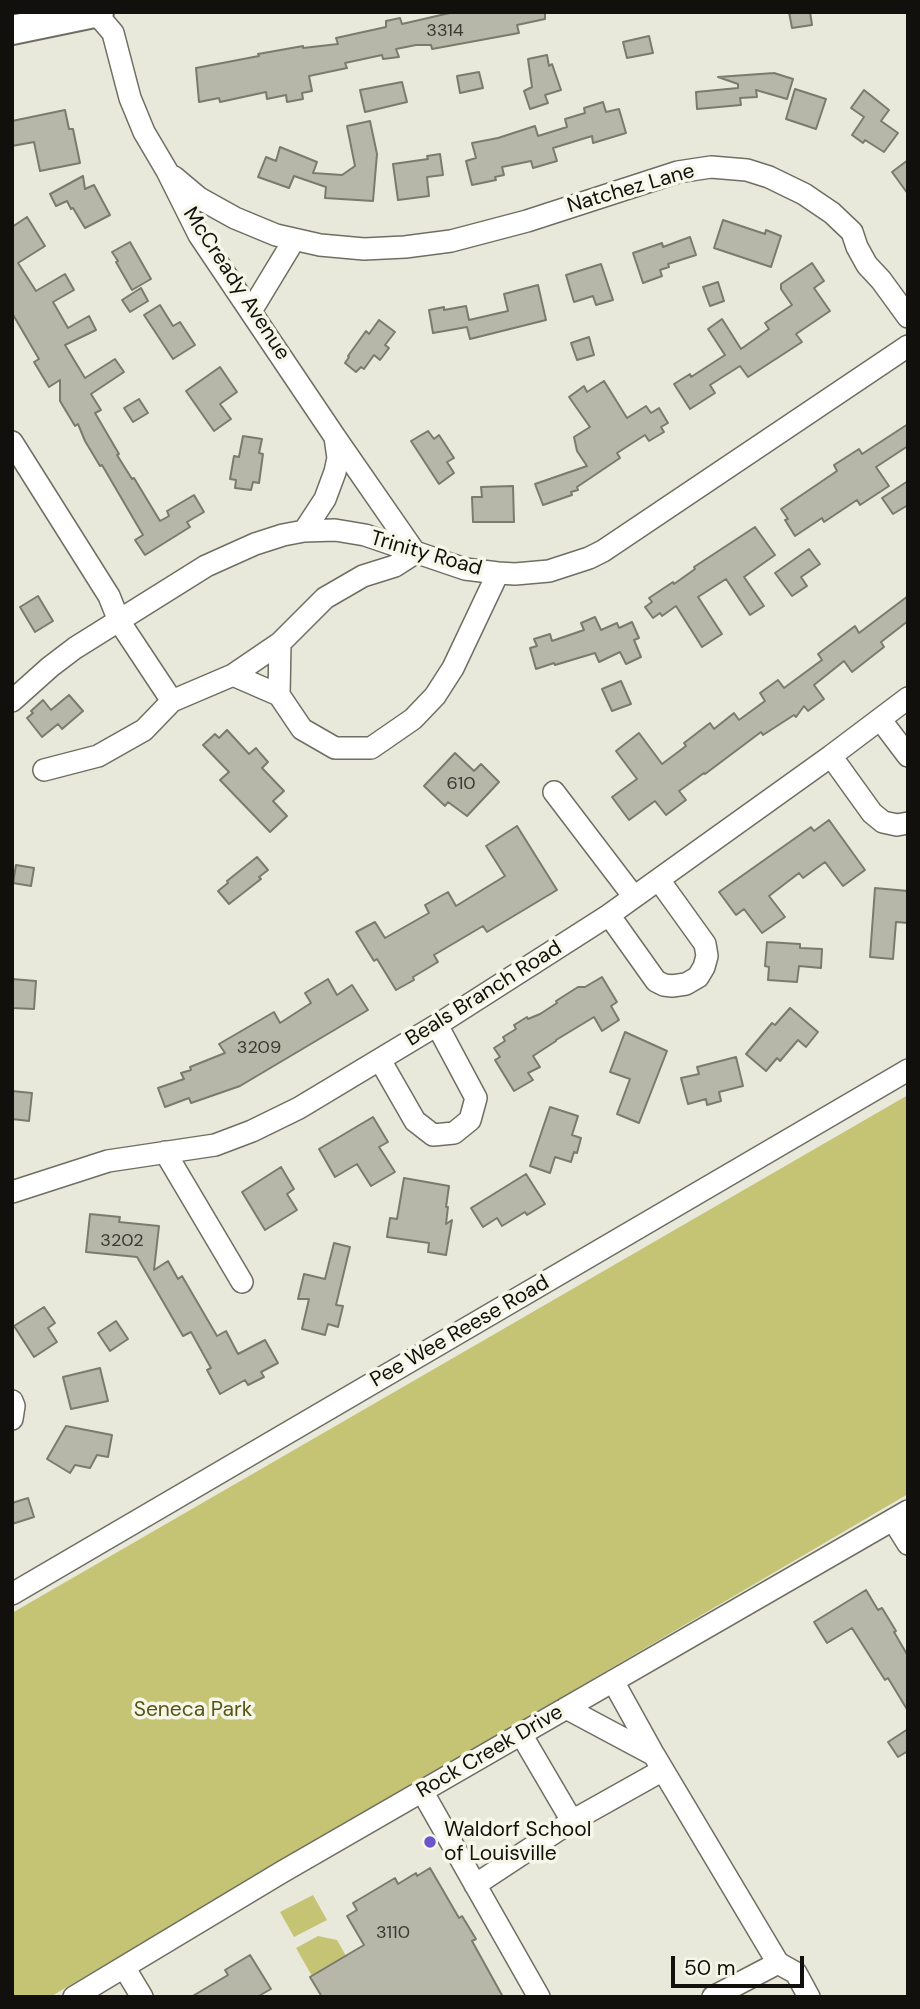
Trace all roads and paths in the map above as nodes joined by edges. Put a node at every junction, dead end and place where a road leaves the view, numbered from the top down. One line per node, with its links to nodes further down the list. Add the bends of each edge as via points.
1 (97, 12): 2 (main road); 3 (street, McCready Avenue, via 113,33 130,98)
2 (12, 30)
3 (167, 171): 4 (street, Natchez Lane, via 199,198 235,218); 5 (street, McCready Avenue, via 199,235)
4 (294, 240): 5 (street); 6 (street, Natchez Lane, via 364,248 451,241 678,172 711,167 747,170 804,194 832,213 852,232 867,265)
5 (251, 311): 8 (street, McCready Avenue)
6 (908, 317)
7 (908, 346): 13 (street, Trinity Road, via 603,551 549,570)
8 (335, 437): 11 (street, via 335,472 325,499); 12 (street, McCready Avenue)
9 (12, 442): 14 (street, via 109,596)
10 (12, 469): 14 (street, via 99,605)
11 (304, 531): 12 (street, Trinity Road, via 365,535); 14 (street, Trinity Road, via 225,556)
12 (414, 551): 13 (street, Trinity Road, via 465,569); 15 (street, via 395,566 363,576 325,598)
13 (498, 573): 17 (street, via 435,696 413,719 370,748 335,748 302,729)
14 (119, 621): 19 (street, Trinity Road, via 58,660); 20 (street)
15 (281, 643): 16 (street); 17 (street)
16 (233, 675): 17 (street); 20 (street)
17 (279, 695)
18 (908, 698): 21 (street, Beals Branch Road)
19 (12, 701)
20 (172, 701): 24 (street, via 144,730 98,756)
21 (880, 719): 22 (street, Beals Branch Road); 23 (street)
22 (831, 756): 26 (street, via 872,813 883,822); 27 (street, Beals Branch Road)
23 (908, 756)
24 (44, 771)
25 (554, 792): 28 (street)
26 (908, 823)
27 (659, 880): 28 (street, Beals Branch Road); 29 (street, via 705,944 707,956 698,977 672,986 656,981)
28 (634, 897): 29 (street, Beals Branch Road)
29 (609, 915): 30 (street, Beals Branch Road)
30 (436, 1025): 31 (street, Beals Branch Road); 31 (street, via 476,1098 470,1120 454,1133 433,1135 415,1121)
31 (380, 1060): 33 (street, Beals Branch Road, via 252,1131 215,1145)
32 (908, 1070): 40 (street, Pee Wee Reese Road)
33 (164, 1152): 34 (street, Beals Branch Road, via 108,1161); 35 (street)
34 (12, 1192)
35 (242, 1282)
36 (12, 1401): 37 (street)
37 (12, 1419)
38 (900, 1516): 39 (street); 41 (street, Rock Creek Drive)
39 (908, 1544)
40 (12, 1594)
41 (613, 1681): 42 (street, Rock Creek Drive); 44 (street)
42 (566, 1709): 43 (street, Rock Creek Drive); 44 (street)
43 (521, 1734): 45 (street, Rock Creek Drive); 46 (street)
44 (658, 1762): 46 (street); 48 (street)
45 (422, 1791): 47 (street); 49 (street, Rock Creek Drive)
46 (572, 1821): 47 (street)
47 (475, 1885): 52 (street)
48 (778, 1963): 53 (street); 54 (street, via 796,1973)
49 (124, 1967): 50 (street, Rock Creek Drive); 51 (street)
50 (74, 1997)
51 (142, 1997)
52 (539, 1997)
53 (713, 1997)
54 (809, 1997)

